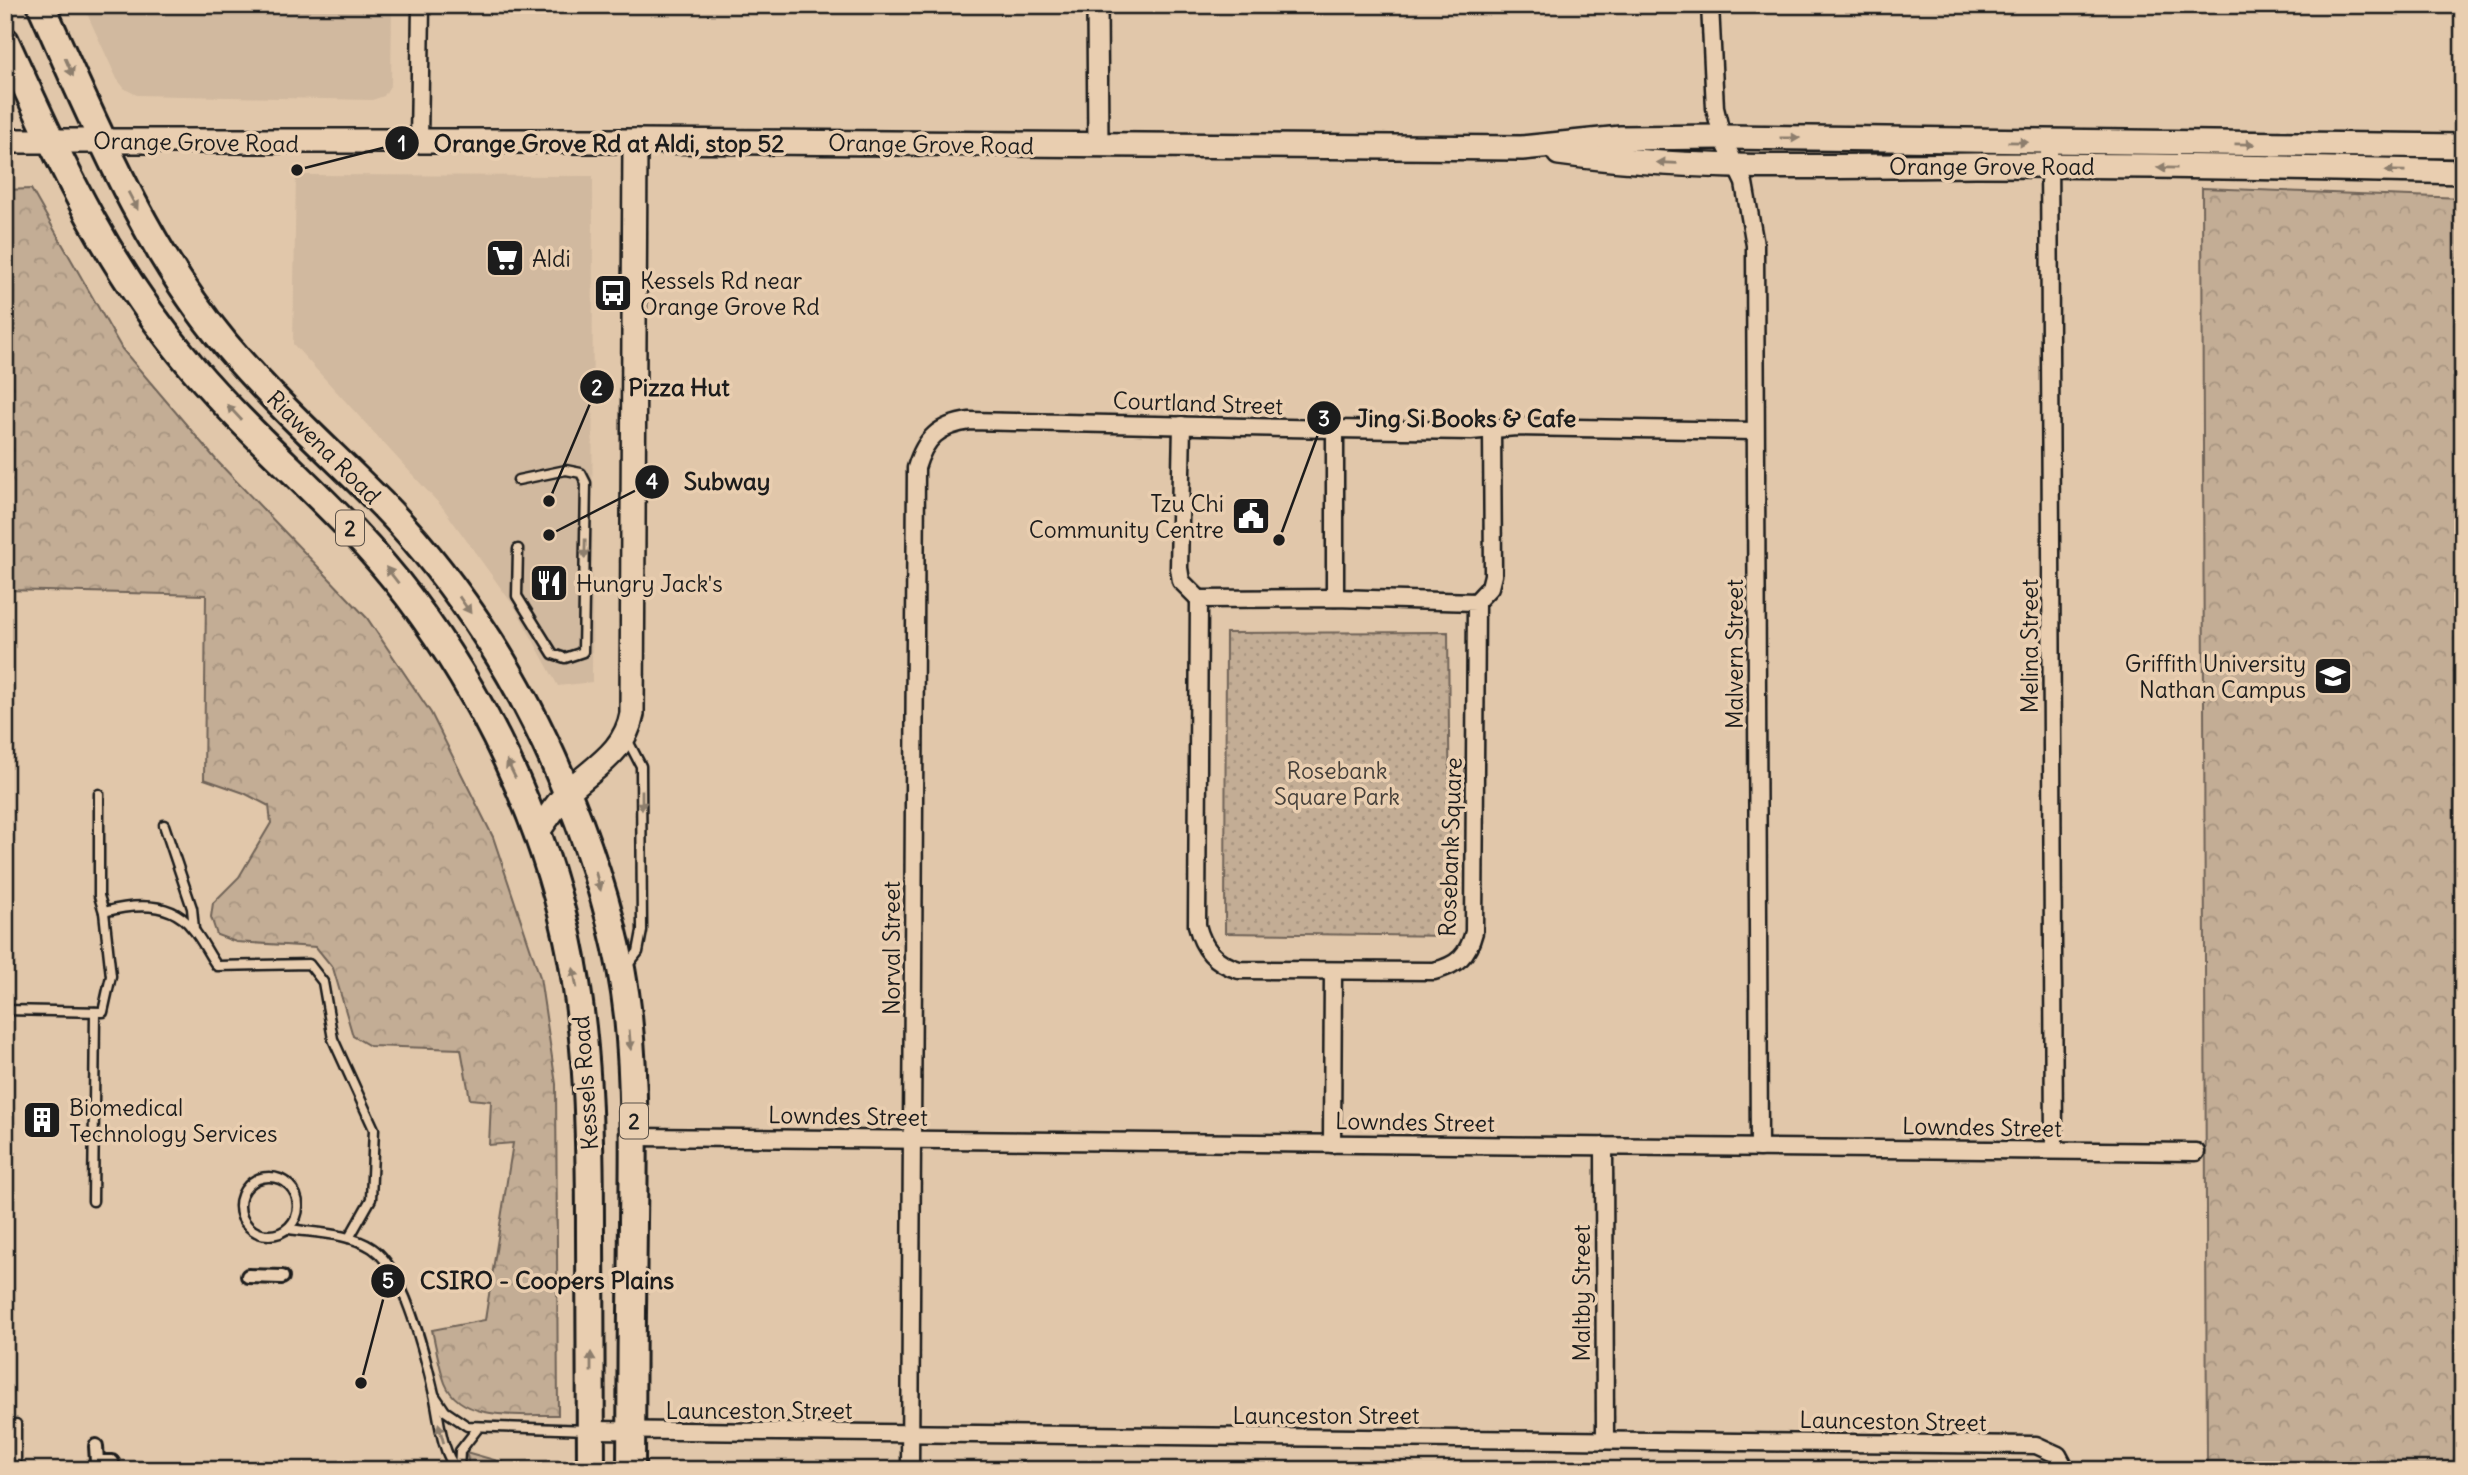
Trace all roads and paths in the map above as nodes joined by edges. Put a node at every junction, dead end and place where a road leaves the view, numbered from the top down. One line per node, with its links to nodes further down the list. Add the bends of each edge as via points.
1 (41, 5): 9 (highway, Riawena Road / 2, one-way to 9)
2 (421, 5): 11 (street)
3 (1097, 5): 12 (street)
4 (1710, 5): 6 (street, Malvern Street, via 1714,108)
5 (7, 55): 8 (highway, Riawena Road / 2)
6 (1722, 137): 14 (main road, Orange Grove Road, via 1621,138); 15 (main road, Orange Grove Road, one-way to 15); 16 (street, Malvern Street)
7 (5, 141): 8 (main road, Orange Grove Road)
8 (49, 141): 9 (main road, Orange Grove Road); 32 (highway, Riawena Road / 2, one-way to 8, via 493,732 411,599 360,538 194,370 95,229)
9 (102, 141): 11 (main road, Orange Grove Road); 30 (highway, Riawena Road / 2, one-way to 30, via 168,263 224,342 278,404 390,513 463,602 511,677)
10 (635, 141): 11 (main road, Orange Grove Road); 12 (main road, Orange Grove Road); 28 (main road, via 633,701)
11 (419, 143)
12 (1098, 146): 14 (main road, Orange Grove Road)
13 (2463, 146): 15 (main road, Orange Grove Road, one-way to 13)
14 (1522, 148): 16 (main road, Orange Grove Road, one-way to 14, via 1619,161)
15 (2049, 154): 16 (main road, Orange Grove Road); 17 (main road, Orange Grove Road, one-way to 15); 44 (street, Melina Street)
16 (1735, 164): 21 (street, Malvern Street, via 1747,192 1755,245)
17 (2463, 172)
18 (1182, 425): 19 (street, Courtland Street); 22 (street, Courtland Street, via 970,421 952,423); 26 (street, via 1179,568 1181,581)
19 (1335, 429): 20 (street, Courtland Street); 25 (street)
20 (1492, 430): 21 (street, Courtland Street); 27 (street, Rosebank Square, via 1493,575 1490,587)
21 (1755, 431): 43 (street, Malvern Street)
22 (936, 432): 40 (street, Norval Street, via 923,447 916,468)
23 (518, 480): 24 (lane, one-way to 24, via 566,470 581,473 586,483 583,652 565,657 553,654 517,596)
24 (518, 549)
25 (1335, 598): 26 (street); 27 (street)
26 (1199, 599): 35 (street, Rosebank Square, via 1197,925 1201,938 1224,966 1239,970)
27 (1476, 602): 35 (street, Rosebank Square, via 1474,932 1470,948 1462,959 1434,971)
28 (625, 736): 30 (main road, via 607,761); 36 (lane, one-way to 36, via 641,766 642,931 638,952)
29 (99, 794): 33 (lane)
30 (566, 794): 32 (main road); 36 (highway, Riawena Road / 2, one-way to 36, via 594,868)
31 (164, 825): 34 (lane, via 192,908)
32 (538, 831): 54 (highway, Kessels Road / 2, one-way to 32, via 586,1058 568,937)
33 (104, 912): 34 (lane, via 137,905 160,908 180,915); 38 (lane, via 111,976 103,1012)
34 (194, 929): 48 (lane, via 217,966 309,964 323,982 333,1039 374,1129 371,1199)
35 (1333, 971): 41 (street)
36 (621, 972): 39 (highway, Kessels Road / 2, one-way to 39)
37 (5, 1010): 38 (lane)
38 (95, 1012): 46 (lane)
39 (634, 1137): 40 (street, Lowndes Street); 55 (highway, Kessels Road / 2)
40 (912, 1139): 41 (street, Lowndes Street); 56 (street, Norval Street)
41 (1332, 1144): 42 (street, Lowndes Street)
42 (1604, 1146): 43 (street, Lowndes Street); 57 (street, Maltby Street)
43 (1759, 1148): 44 (street, Lowndes Street)
44 (2054, 1150): 45 (street, Lowndes Street)
45 (2196, 1152)
46 (93, 1201)
47 (289, 1228): 47 (lane, via 280,1234 260,1235 244,1222 240,1202 249,1184 275,1177 291,1187 298,1203); 48 (lane)
48 (349, 1238): 51 (lane, via 371,1247 399,1277)
49 (248, 1276): 50 (street)
50 (282, 1277)
51 (433, 1394): 53 (lane, via 445,1411); 62 (lane, one-way to 51, via 446,1451)
52 (16, 1424): 60 (lane)
53 (478, 1428): 54 (lane); 62 (lane, via 460,1451)
54 (591, 1430): 55 (street, Launceston Street); 63 (highway, Kessels Road / 2)
55 (631, 1432): 56 (street, Launceston Street); 64 (highway, Kessels Road / 2)
56 (911, 1434): 57 (street, Launceston Street); 65 (street, Norval Street)
57 (1605, 1440): 59 (street, Launceston Street, via 2036,1446)
58 (96, 1446): 61 (street, via 97,1462 112,1462)
59 (2062, 1463)
60 (16, 1470)
61 (112, 1470)
62 (458, 1470)
63 (591, 1470)
64 (631, 1470)
65 (910, 1470)

